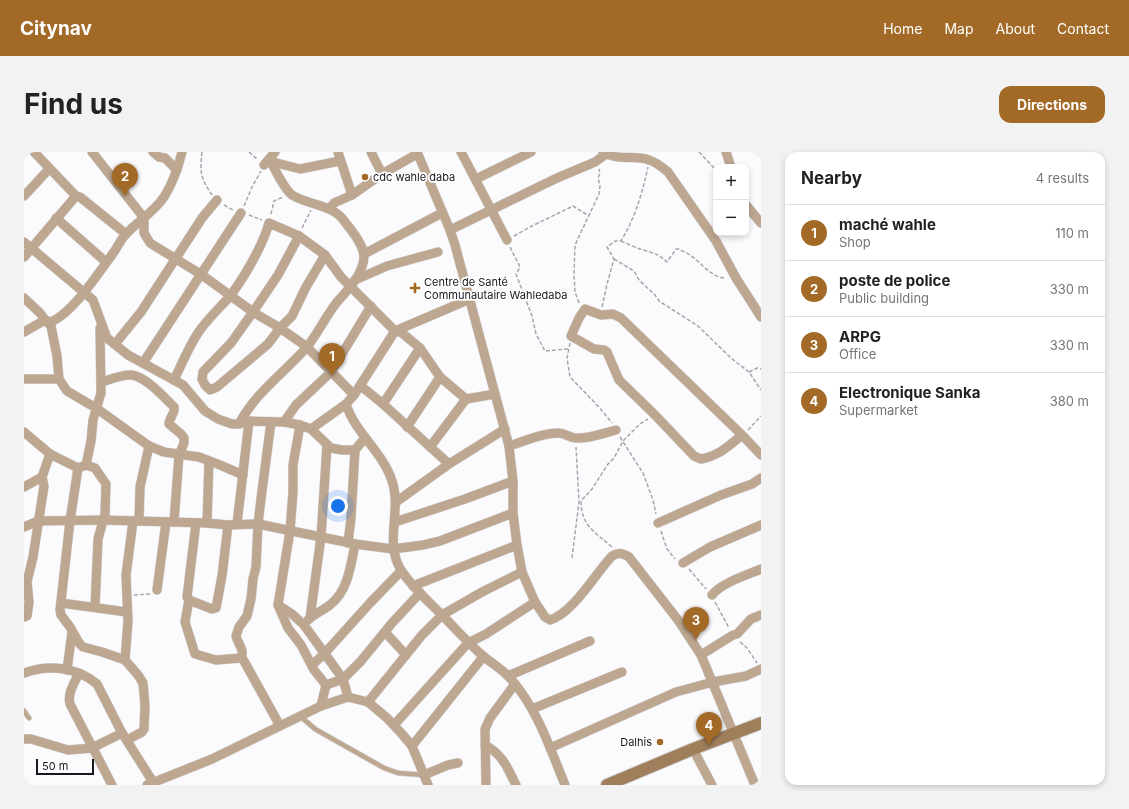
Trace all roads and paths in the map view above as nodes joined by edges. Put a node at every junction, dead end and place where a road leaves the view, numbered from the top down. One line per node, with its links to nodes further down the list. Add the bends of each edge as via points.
1 (34, 152): 20 (street)
2 (92, 152): 37 (street)
3 (154, 152): 21 (street, via 165,158)
4 (182, 152): 21 (street)
5 (249, 152): 16 (path)
6 (275, 152): 16 (street)
7 (371, 152): 22 (street)
8 (462, 152): 23 (street)
9 (531, 152): 23 (street)
10 (699, 152): 19 (path)
11 (726, 152): 18 (street)
12 (417, 153): 22 (street); 33 (street)
13 (604, 153): 15 (street, via 614,157); 17 (street)
14 (339, 156): 16 (street, via 300,169); 25 (street)
15 (650, 160): 44 (path, via 642,194 630,227); 54 (street, via 673,179 716,241)
16 (268, 162): 24 (street); 34 (path, via 252,187)
17 (595, 162): 32 (street); 35 (path, via 600,173 600,194)
18 (730, 164)
19 (713, 167)
20 (49, 169): 26 (street); 27 (street)
21 (177, 170): 37 (street, via 163,198)
22 (382, 174): 25 (street)
23 (476, 179): 32 (street)
24 (292, 195): 29 (street); 38 (path, via 274,201)
25 (352, 195): 30 (street, via 334,203)
26 (24, 196)
27 (76, 196): 36 (street); 41 (street)
28 (217, 200): 50 (street)
29 (318, 205): 30 (street); 42 (path, via 309,213)
30 (330, 208): 47 (street, via 344,219)
31 (749, 209): 39 (street)
32 (492, 210): 40 (street); 43 (street)
33 (442, 212): 40 (street); 47 (street)
34 (241, 213): 53 (street)
35 (589, 216): 43 (path, via 573,206); 61 (path, via 576,245 574,260 575,292)
36 (56, 218): 45 (street); 52 (street)
37 (144, 218): 41 (street); 50 (street, via 144,233 147,239)
38 (269, 223): 42 (street); 57 (street)
39 (761, 223)
40 (450, 230): 59 (street)
41 (126, 234): 52 (street)
42 (299, 236): 48 (street); 62 (street, via 278,275)
43 (507, 240): 74 (path, via 520,267 516,274 536,334 545,351)
44 (621, 241): 51 (path, via 615,241 607,247); 54 (path, via 642,250 652,251 667,262 676,249 679,249 719,278)
45 (27, 245): 49 (street); 56 (street)
46 (438, 252): 55 (street, via 386,266)
47 (364, 254): 55 (street, via 363,264)
48 (325, 255): 55 (street); 67 (street, via 292,316)
49 (24, 258)
50 (175, 259): 53 (street); 71 (street, via 141,312)
51 (614, 259): 63 (path); 79 (path, via 634,271 659,301 698,326)
52 (106, 262): 56 (street)
53 (202, 275): 57 (street); 75 (street)
54 (736, 278): 64 (street)
55 (353, 284): 60 (street); 72 (street)
56 (84, 291): 65 (street, via 68,311 51,322); 66 (street, via 93,300)
57 (230, 296): 62 (street); 83 (street, via 197,334)
58 (24, 298): 65 (street)
59 (470, 299): 68 (street); 88 (street)
60 (371, 306): 68 (street); 78 (street)
61 (585, 309): 63 (street); 70 (street)
62 (253, 312): 67 (street); 67 (street, via 230,343 203,372 202,379 210,390 268,344)
63 (601, 315): 106 (street, via 613,314 621,318)
64 (761, 317)
65 (45, 320): 69 (street); 82 (street, via 52,330)
66 (100, 320): 71 (street, via 107,338); 84 (street)
67 (280, 328): 72 (street)
68 (395, 331): 73 (street, via 402,333); 86 (street)
69 (24, 332)
70 (571, 336): 74 (path); 94 (street, via 594,350 607,352 619,380)
71 (115, 344): 75 (street)
72 (307, 347): 78 (street); 99 (street, via 267,387 245,412)
73 (420, 348): 80 (street); 92 (street)
74 (568, 349): 104 (path, via 570,377 598,406)
75 (143, 363): 77 (street)
76 (761, 369): 79 (path)
77 (157, 370): 83 (street); 85 (street)
78 (331, 372): 89 (street); 98 (street, via 302,399)
79 (749, 372): 87 (path)
80 (440, 377): 90 (street); 101 (street)
81 (24, 379): 82 (street)
82 (59, 379): 93 (street, via 67,391)
83 (174, 380): 99 (street, via 182,385 205,411 218,419)
84 (102, 382): 85 (street, via 132,375); 93 (street)
85 (149, 384): 118 (street, via 174,407 169,424 184,438)
86 (361, 386): 89 (street); 92 (street)
87 (761, 390)
88 (494, 394): 90 (street); 103 (street)
89 (354, 395): 91 (street)
90 (466, 399): 115 (street)
91 (346, 404): 102 (street); 108 (street, via 349,414)
92 (383, 404): 101 (street)
93 (96, 408): 113 (street); 122 (street)
94 (655, 415): 106 (street, via 694,456 701,459 720,453); 110 (path, via 640,424)
95 (761, 416): 106 (path)
96 (249, 421): 97 (street); 99 (street); 123 (street)
97 (271, 422): 98 (street); 141 (street)
98 (284, 422): 100 (street)
99 (239, 424)
100 (300, 425): 102 (street); 144 (street, via 293,465)
101 (407, 426): 115 (street)
102 (311, 429): 112 (street)
103 (505, 429): 114 (street); 121 (street)
104 (616, 430): 109 (street)
105 (24, 432): 107 (street)
106 (742, 435): 119 (street)
107 (33, 438): 111 (street); 117 (street)
108 (365, 438): 116 (street); 128 (street, via 386,467 392,480)
109 (574, 438): 114 (street, via 558,433); 129 (path)
110 (623, 441): 129 (path, via 614,458); 139 (path, via 643,473)
111 (24, 443)
112 (327, 445): 116 (street, via 335,450); 145 (street)
113 (150, 446): 118 (street, via 164,452); 134 (street, via 140,486)
114 (509, 446): 126 (street)
115 (430, 447): 121 (street)
116 (355, 450): 146 (street)
117 (50, 454): 122 (street); 124 (street)
118 (180, 454): 120 (street); 135 (street)
119 (761, 455)
120 (210, 461): 123 (street); 138 (street)
121 (449, 464): 128 (street)
122 (82, 467): 131 (street, via 95,468 106,484); 133 (street)
123 (243, 475): 140 (street)
124 (42, 477): 127 (street); 132 (street, via 44,486)
125 (761, 478): 139 (street)
126 (513, 480): 130 (street); 136 (street, via 441,508)
127 (24, 487)
128 (396, 502): 136 (street)
129 (580, 502): 149 (path, via 584,521); 150 (path)
130 (513, 514): 147 (street); 148 (street, via 440,541)
131 (103, 520): 133 (street); 134 (street); 164 (street, via 98,539)
132 (38, 521): 133 (street); 143 (street); 168 (street, via 27,582 28,614)
133 (70, 521): 162 (street)
134 (136, 521): 135 (street); 159 (street, via 126,575)
135 (170, 522): 137 (street); 156 (street)
136 (394, 522): 148 (street)
137 (196, 523): 138 (street); 160 (street, via 187,597)
138 (208, 523): 140 (street)
139 (658, 523): 151 (path, via 667,549 679,563)
140 (233, 524): 141 (street); 160 (street, via 216,608 212,609)
141 (258, 524): 144 (street); 178 (street, via 256,567 251,599 247,616 236,636 243,654)
142 (761, 525): 151 (street)
143 (24, 527)
144 (290, 530): 145 (street); 163 (street)
145 (321, 537): 146 (street); 169 (street)
146 (351, 543): 148 (street); 169 (street, via 349,572 340,595)
147 (517, 545): 154 (street); 155 (street)
148 (393, 549): 153 (street)
149 (618, 553): 161 (street, via 607,561 574,603 555,618 550,620 544,617); 176 (street, via 629,557 678,620)
150 (572, 558)
151 (683, 563): 158 (path)
152 (761, 569): 158 (street, via 721,587)
153 (401, 571): 155 (street); 174 (street)
154 (522, 572): 161 (street); 167 (street)
155 (414, 586): 157 (street)
156 (157, 590): 159 (path, via 148,595)
157 (420, 594): 167 (street); 171 (street)
158 (712, 595)
159 (126, 596): 165 (street)
160 (189, 600): 178 (street, via 185,622 195,654 216,660)
161 (535, 602): 173 (street)
162 (60, 603): 164 (street); 170 (street, via 61,616)
163 (278, 605): 169 (street); 180 (street, via 288,628 302,645)
164 (95, 607): 165 (street)
165 (127, 612): 179 (street)
166 (761, 614): 176 (street, via 751,619 737,634)
167 (442, 615): 173 (street); 175 (street)
168 (24, 617)
169 (307, 621): 174 (street)
170 (72, 632): 179 (street, via 83,647); 182 (street)
171 (385, 632): 175 (street); 187 (street, via 361,662)
172 (590, 641): 186 (street)
173 (468, 643): 177 (street); 199 (street)
174 (324, 654): 180 (street); 187 (street)
175 (406, 655): 192 (street)
176 (701, 655): 188 (street)
177 (483, 657): 186 (street); 205 (street)
178 (241, 658): 200 (street)
179 (125, 660): 202 (street, via 143,683 146,706 142,732)
180 (312, 665): 190 (street)
181 (761, 669): 188 (street, via 746,676)
182 (67, 670): 184 (street, via 49,668); 185 (street)
183 (622, 672): 194 (street)
184 (24, 673)
185 (79, 673): 202 (street, via 97,684); 206 (street, via 68,699)
186 (508, 676): 189 (street)
187 (343, 679): 190 (street); 191 (street)
188 (713, 682): 201 (street); 207 (street, via 676,692)
189 (515, 684): 194 (street); 204 (street, via 490,718 486,728)
190 (326, 685): 193 (street)
191 (348, 697): 192 (street); 193 (street)
192 (368, 702): 199 (street)
193 (321, 706): 196 (street)
194 (532, 709): 207 (street)
195 (24, 711): 197 (lane)
196 (300, 716): 200 (street); 210 (lane, via 315,729 384,768 398,773)
197 (29, 718)
198 (761, 723): 201 (main road)
199 (394, 725): 205 (street)
200 (280, 726): 211 (street, via 212,759)
201 (733, 733): 208 (main road); 219 (street)
202 (124, 736): 206 (street); 211 (street)
203 (24, 738): 206 (street, via 68,750)
204 (485, 745): 215 (street); 216 (street, via 500,756)
205 (412, 746): 210 (street)
206 (92, 748): 213 (street)
207 (550, 748): 217 (street)
208 (693, 749): 212 (main road); 218 (street)
209 (458, 763): 210 (street)
210 (424, 775): 214 (street)
211 (150, 784)
212 (614, 784)
213 (112, 785)
214 (428, 785)
215 (486, 785)
216 (516, 785)
217 (565, 785)
218 (712, 785)
219 (755, 785)

